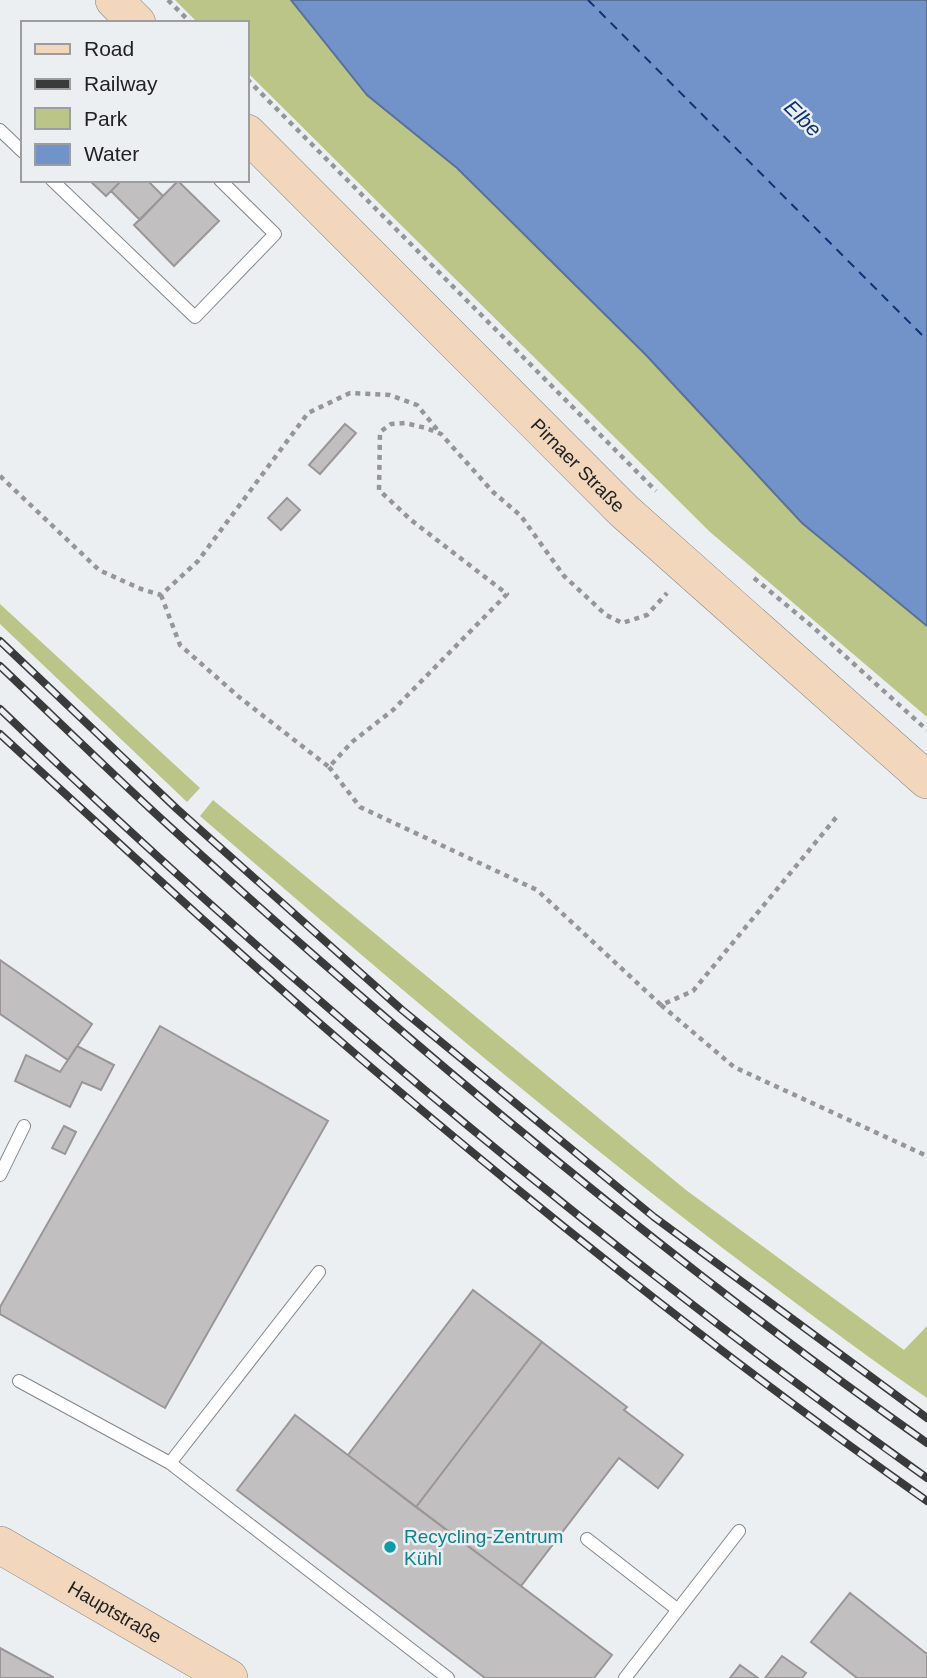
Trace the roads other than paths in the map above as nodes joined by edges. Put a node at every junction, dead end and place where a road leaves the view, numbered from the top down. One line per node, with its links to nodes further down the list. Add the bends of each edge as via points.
1 (114, 0): 2 (street)
2 (135, 21)
3 (0, 130): 5 (lane)
4 (248, 134): 8 (street, Pirnaer Straße, via 614,502)
5 (21, 150)
6 (54, 182): 7 (lane, via 195,317 275,234)
7 (222, 182)
8 (927, 780)
9 (24, 1126): 10 (lane)
10 (0, 1175)
11 (319, 1272): 13 (lane)
12 (19, 1381): 13 (lane)
13 (170, 1463): 19 (lane)
14 (739, 1531): 17 (lane)
15 (587, 1539): 17 (lane)
16 (0, 1545): 18 (street, Hauptstraße)
17 (678, 1610): 20 (lane)
18 (229, 1678)
19 (448, 1678)
20 (625, 1678)

